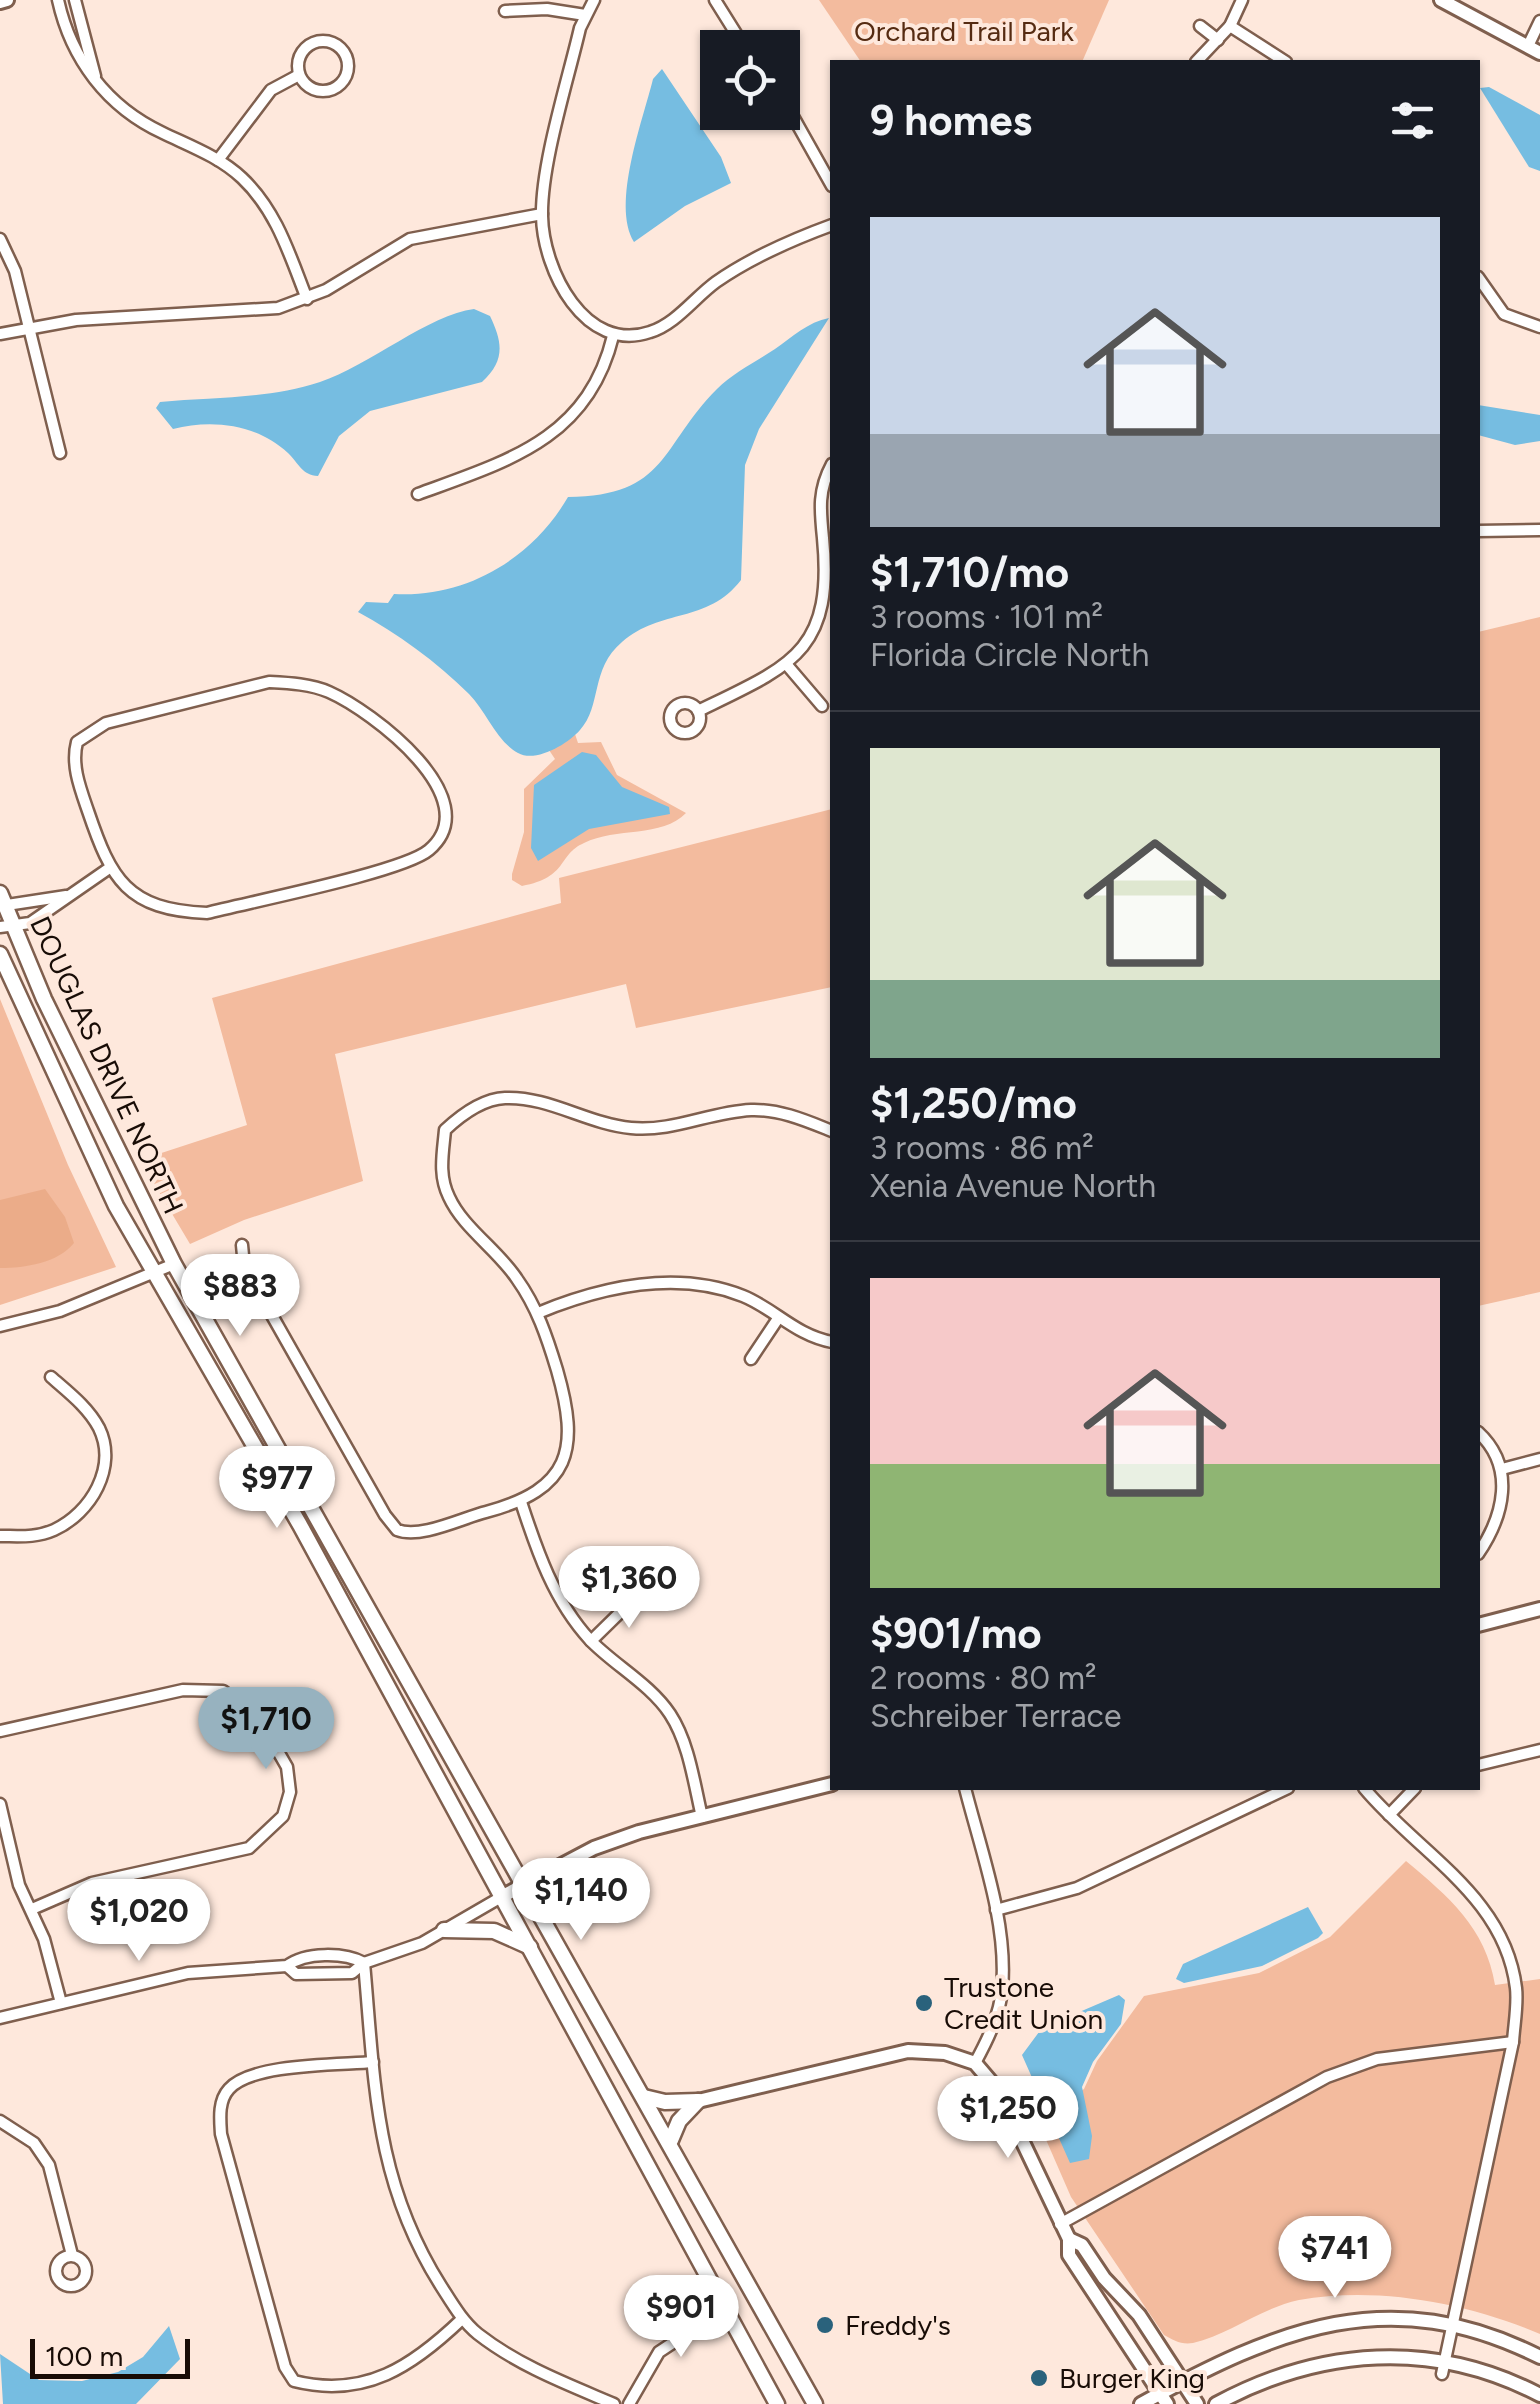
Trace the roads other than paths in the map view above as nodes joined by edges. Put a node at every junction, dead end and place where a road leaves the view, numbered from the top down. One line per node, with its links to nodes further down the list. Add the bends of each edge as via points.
1 (58, 0): 18 (street, via 70,44)
2 (75, 0): 18 (street)
3 (594, 0): 8 (street)
4 (715, 0): 12 (street)
5 (1242, 0): 11 (street)
6 (1441, 0): 14 (street)
7 (505, 12): 8 (street)
8 (585, 15): 22 (street)
9 (1540, 21): 14 (street)
10 (1200, 26): 13 (street)
11 (1230, 26): 13 (street); 16 (street)
12 (734, 30)
13 (1218, 40): 15 (street)
14 (1534, 50)
15 (1198, 60)
16 (1283, 60)
17 (299, 75): 17 (street, via 318,90 335,88 346,75 347,58 338,45 314,42 302,52); 20 (street, via 271,90)
18 (96, 78): 20 (street, via 134,117)
19 (800, 129): 21 (street)
20 (218, 160): 26 (street, via 272,216)
21 (830, 182)
22 (542, 214): 26 (street, via 410,240); 30 (street, via 550,253 574,306)
23 (830, 226): 30 (street, via 745,263 666,326)
24 (0, 238): 28 (street)
25 (1480, 280): 27 (street, via 1504,314)
26 (307, 299): 28 (street, via 259,312)
27 (1540, 327)
28 (28, 328): 29 (street); 31 (street)
29 (0, 334)
30 (613, 336): 33 (street, via 597,385 564,424 518,455)
31 (60, 453)
32 (830, 469): 34 (street, via 820,492)
33 (418, 494)
34 (826, 515): 37 (street, via 826,598 818,624)
35 (1540, 530): 36 (street)
36 (1480, 531)
37 (787, 665): 38 (street); 39 (street)
38 (822, 706)
39 (698, 711)
40 (108, 869): 40 (street, via 146,899 180,912 207,912 415,859 443,830 444,799 437,778 346,701 305,685 254,684 106,723 78,742 76,772); 41 (street)
41 (67, 896): 42 (street); 43 (street, via 30,923)
42 (1, 901): 43 (main road, DOUGLAS DRIVE NORTH)
43 (6, 926): 47 (main road, DOUGLAS DRIVE NORTH)
44 (0, 954): 48 (main road, DOUGLAS DRIVE NORTH, via 74,1123)
45 (830, 1130): 49 (street, via 754,1110 681,1127 625,1128 501,1098 457,1118 445,1130 444,1186)
46 (242, 1245): 58 (street, via 244,1266 397,1530 418,1532)
47 (174, 1264): 48 (street); 77 (main road, DOUGLAS DRIVE NORTH)
48 (155, 1273): 51 (street, via 60,1311); 78 (main road, DOUGLAS DRIVE NORTH)
49 (538, 1313): 50 (street, via 582,1295 671,1283 747,1297); 58 (street, via 570,1436 556,1476)
50 (778, 1320): 52 (street); 53 (street)
51 (0, 1326)
52 (830, 1341)
53 (751, 1359)
54 (51, 1377): 59 (street, via 99,1428 105,1447 99,1485 80,1511 53,1530)
55 (1480, 1435): 57 (street)
56 (1540, 1459): 57 (street)
57 (1502, 1469): 60 (street, via 1503,1499)
58 (521, 1502): 64 (street, via 564,1608)
59 (0, 1536)
60 (1480, 1551)
61 (640, 1593): 64 (street)
62 (1540, 1609): 63 (street)
63 (1480, 1624)
64 (591, 1641): 76 (street, via 669,1713)
65 (0, 1731): 79 (street, via 183,1690 224,1691 260,1720 286,1767 290,1792 283,1816 249,1848 92,1883)
66 (1538, 1751): 67 (street); 68 (street)
67 (1480, 1765)
68 (1540, 1765)
69 (830, 1785): 76 (street)
70 (966, 1790): 80 (street)
71 (1284, 1790): 80 (street, via 1077,1888)
72 (1366, 1790): 75 (street)
73 (1413, 1790): 75 (street)
74 (0, 1804): 79 (street, via 19,1884)
75 (1389, 1815): 87 (street, via 1488,1910 1507,1948 1516,1990)
76 (702, 1817): 77 (street, via 594,1848)
77 (522, 1886): 78 (street); 90 (main road, DOUGLAS DRIVE NORTH)
78 (503, 1896): 81 (street); 82 (main road, DOUGLAS DRIVE NORTH)
79 (32, 1908): 85 (street)
80 (996, 1910): 89 (street, via 1002,1990)
81 (444, 1930): 82 (main road, via 494,1931); 83 (street)
82 (531, 1948): 97 (main road, DOUGLAS DRIVE NORTH)
83 (364, 1963): 84 (street, via 350,1956 296,1959); 84 (street, via 352,1974 296,1974); 88 (street)
84 (287, 1966): 85 (street, via 188,1973)
85 (61, 2003): 86 (street)
86 (0, 2018)
87 (1514, 2042): 94 (street, via 1376,2059 1327,2077); 99 (street)
88 (374, 2062): 98 (street, via 382,2147 396,2199); 98 (street, via 258,2073 230,2088 222,2104 221,2134 285,2367 294,2381 326,2387 394,2373)
89 (975, 2063): 91 (street, via 908,2051); 94 (street, via 998,2090)
90 (644, 2097): 91 (main road); 93 (main road, DOUGLAS DRIVE NORTH)
91 (698, 2100): 93 (main road)
92 (0, 2121): 96 (street, via 34,2143 48,2165)
93 (670, 2140): 108 (main road, DOUGLAS DRIVE NORTH)
94 (1060, 2224): 95 (street)
95 (1070, 2239): 102 (street, via 1082,2244); 104 (street, via 1069,2254)
96 (72, 2256)
97 (724, 2309): 106 (street, via 659,2352); 107 (main road, DOUGLAS DRIVE NORTH)
98 (462, 2319): 105 (street, via 528,2367)
99 (1452, 2327): 100 (street); 101 (street); 102 (street, via 1370,2319 1305,2328)
100 (1540, 2357)
101 (1443, 2368): 103 (street, via 1503,2378); 111 (street, via 1381,2356 1316,2362)
102 (1184, 2380): 104 (street); 110 (street)
103 (1540, 2395)
104 (1164, 2399): 109 (street)
105 (614, 2404)
106 (629, 2404)
107 (777, 2404)
108 (815, 2404)
109 (1142, 2404)
110 (1198, 2404)
111 (1216, 2404)

